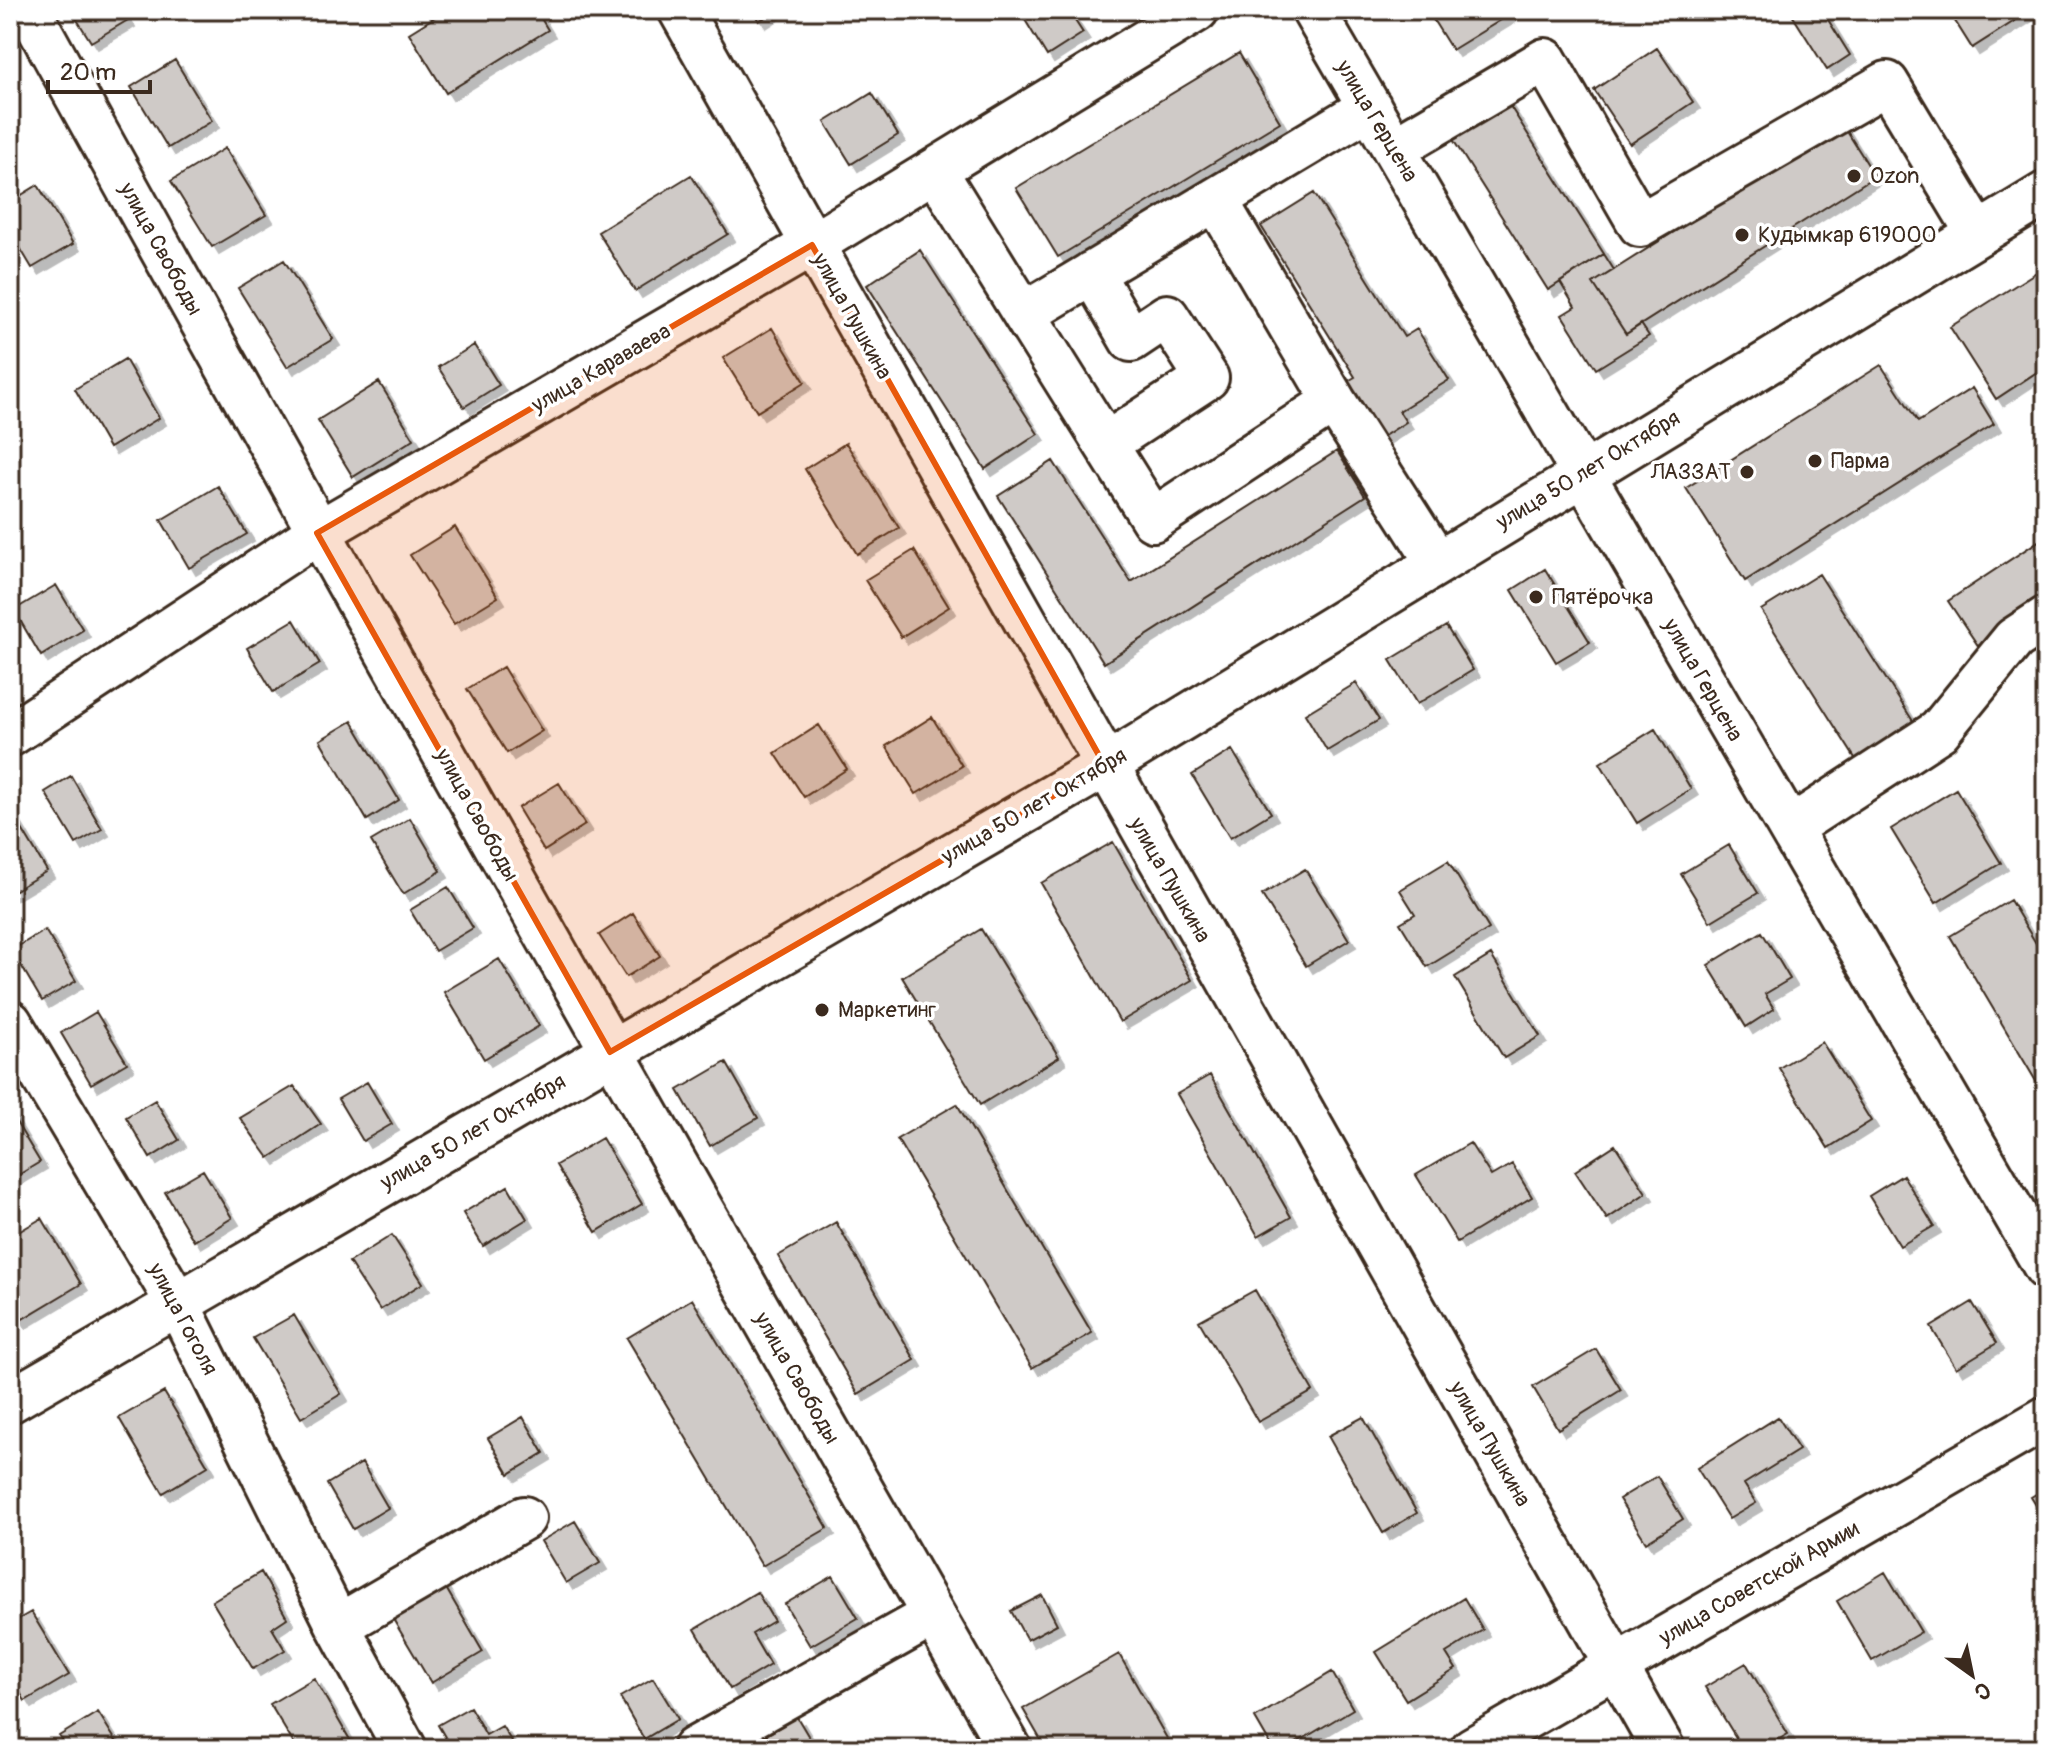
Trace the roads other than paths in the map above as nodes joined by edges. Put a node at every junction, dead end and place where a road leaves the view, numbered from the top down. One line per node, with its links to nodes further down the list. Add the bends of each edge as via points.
1 (29, 10): 17 (street, улица Свободы)
2 (680, 10): 11 (street, улица Пушкина)
3 (1197, 10): 7 (street, улица Караваева)
4 (1313, 10): 5 (street, улица Герцена)
5 (1370, 107): 6 (street, улица Герцена); 9 (street)
6 (1395, 148): 10 (street, via 1545,60 1640,225 1887,83); 16 (street, улица Герцена)
7 (935, 170): 11 (street, улица Караваева); 13 (street)
8 (2046, 193): 10 (street, улица 50 лет Октября)
9 (1216, 200): 12 (street); 14 (street)
10 (1978, 234): 16 (street, улица 50 лет Октября)
11 (812, 245): 17 (street, улица Караваева); 21 (street, улица Пушкина)
12 (1092, 273): 13 (street); 15 (street, via 1131,340 1167,316 1207,378)
13 (1024, 314): 15 (street)
14 (1334, 401): 15 (street, via 1153,520); 18 (street)
15 (1106, 444)
16 (1582, 473): 18 (street, улица 50 лет Октября); 22 (street, улица Герцена)
17 (317, 533): 20 (street, улица Караваева); 24 (street, улица Свободы)
18 (1437, 562): 21 (street, улица 50 лет Октября)
19 (2046, 618): 22 (street, via 2014,639 1939,731)
20 (10, 735)
21 (1105, 766): 24 (street, улица 50 лет Октября); 32 (street, улица Пушкина)
22 (1790, 828): 25 (street, улица Герцена)
23 (10, 1022): 26 (street, улица Гоголя)
24 (610, 1052): 26 (street, улица 50 лет Октября); 30 (street, улица Свободы)
25 (2046, 1268)
26 (178, 1304): 27 (street, улица 50 лет Октября); 31 (street, улица Гоголя)
27 (10, 1401)
28 (2046, 1418): 32 (street, улица Советской Армии)
29 (524, 1518): 31 (street)
30 (933, 1615): 34 (street); 35 (street, улица Свободы)
31 (338, 1626): 33 (street, улица Гоголя)
32 (1616, 1666): 36 (street, улица Советской Армии); 37 (street, улица Пушкина)
33 (405, 1749)
34 (694, 1749)
35 (1010, 1749)
36 (1472, 1749)
37 (1663, 1749)

